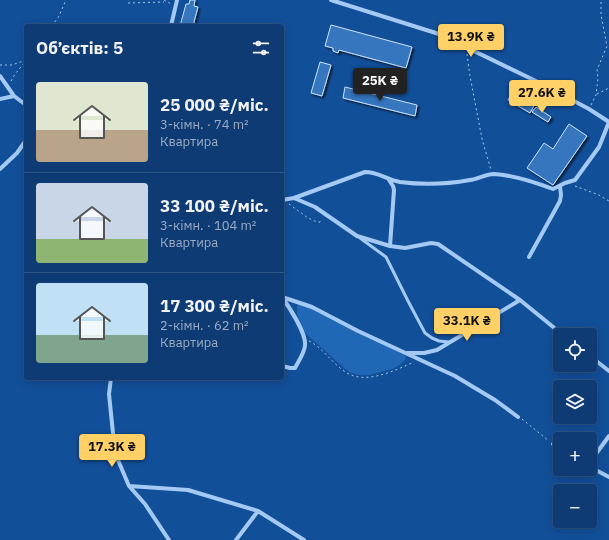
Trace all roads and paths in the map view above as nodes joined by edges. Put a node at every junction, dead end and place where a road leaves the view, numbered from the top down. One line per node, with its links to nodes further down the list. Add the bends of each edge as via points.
1 (66, 0): 8 (path)
2 (177, 0): 7 (street)
3 (331, 0): 10 (street, via 439,34)
4 (601, 0): 17 (path, via 607,46 597,70)
5 (164, 1): 6 (path); 7 (path)
6 (128, 3)
7 (175, 6): 9 (street)
8 (53, 24)
9 (171, 24)
10 (467, 47): 21 (street); 25 (path, via 482,139)
11 (24, 62): 13 (path)
12 (24, 63): 16 (path, via 11,81)
13 (0, 65)
14 (0, 76): 16 (street)
15 (609, 88): 17 (path)
16 (10, 90): 18 (street)
17 (596, 95): 21 (path)
18 (14, 96): 19 (street); 20 (street)
19 (0, 99)
20 (24, 104)
21 (589, 109): 22 (street)
22 (609, 122): 27 (street, via 599,146 575,180)
23 (24, 143): 24 (street)
24 (0, 169)
25 (493, 174): 26 (street, via 476,180 450,183); 28 (street, via 538,183 553,189)
26 (390, 180): 29 (street, via 376,173 366,172); 35 (street, via 394,190)
27 (565, 183): 28 (street); 31 (path)
28 (560, 186): 36 (street, via 560,201)
29 (294, 198): 30 (street); 33 (street)
30 (284, 201)
31 (609, 201)
32 (284, 202): 33 (path, via 316,222 320,222)
33 (328, 215): 34 (street)
34 (357, 236): 35 (street); 42 (lane, via 386,257 425,333 439,341)
35 (390, 246): 39 (street, via 405,248 438,244)
36 (529, 257)
37 (284, 298): 43 (street, via 312,307)
38 (284, 300): 41 (street)
39 (520, 300): 40 (street); 42 (street)
40 (554, 328)
41 (304, 339): 44 (path, via 324,351 343,371 358,378 388,372); 46 (street, via 305,346 294,368)
42 (452, 342): 43 (street, via 438,350)
43 (404, 353): 44 (street)
44 (419, 360): 49 (street, via 473,386)
45 (597, 362): 47 (street)
46 (284, 366)
47 (609, 371)
48 (111, 380): 55 (street, via 109,394 114,453)
49 (518, 416): 51 (path)
50 (609, 436): 52 (street)
51 (553, 444)
52 (597, 452)
53 (597, 471): 54 (street)
54 (609, 477)
55 (129, 486): 56 (street, via 188,490); 57 (street, via 145,504)
56 (258, 511): 58 (street); 59 (street)
57 (169, 540)
58 (236, 540)
59 (304, 540)

